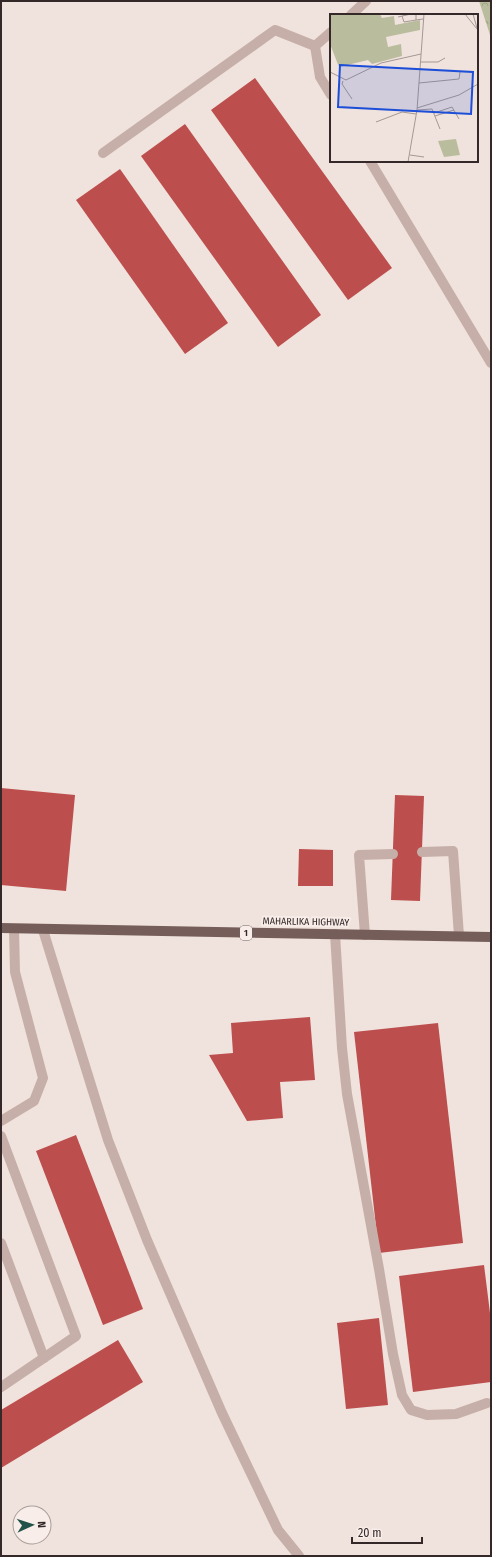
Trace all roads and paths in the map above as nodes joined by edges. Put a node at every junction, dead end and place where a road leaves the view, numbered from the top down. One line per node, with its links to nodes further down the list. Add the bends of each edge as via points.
1 (366, 1): 2 (street)
2 (351, 14)
3 (330, 33): 4 (street)
4 (316, 46): 5 (street, via 320,77); 6 (street, via 275,30)
5 (330, 93)
6 (103, 153)
7 (371, 162): 8 (street)
8 (491, 363)
9 (422, 852): 16 (street, via 453,851)
10 (393, 854): 15 (street, via 359,855)
11 (1, 928): 12 (main road, MAHARLIKA HIGHWAY / 1)
12 (14, 929): 13 (main road, MAHARLIKA HIGHWAY / 1); 18 (street, via 15,972 43,1078 34,1101)
13 (43, 930): 14 (main road, MAHARLIKA HIGHWAY / 1); 24 (street, via 108,1140 147,1240 222,1413 278,1530)
14 (335, 934): 15 (main road, MAHARLIKA HIGHWAY / 1); 23 (street, via 347,1094 402,1395 411,1410 427,1415 456,1414)
15 (365, 935): 16 (main road, MAHARLIKA HIGHWAY / 1)
16 (459, 936): 17 (main road, MAHARLIKA HIGHWAY / 1)
17 (491, 937)
18 (1, 1121)
19 (1, 1136): 21 (street, via 76,1336)
20 (1, 1243): 21 (street)
21 (44, 1358): 22 (street)
22 (1, 1387)
23 (487, 1402)
24 (300, 1556)

